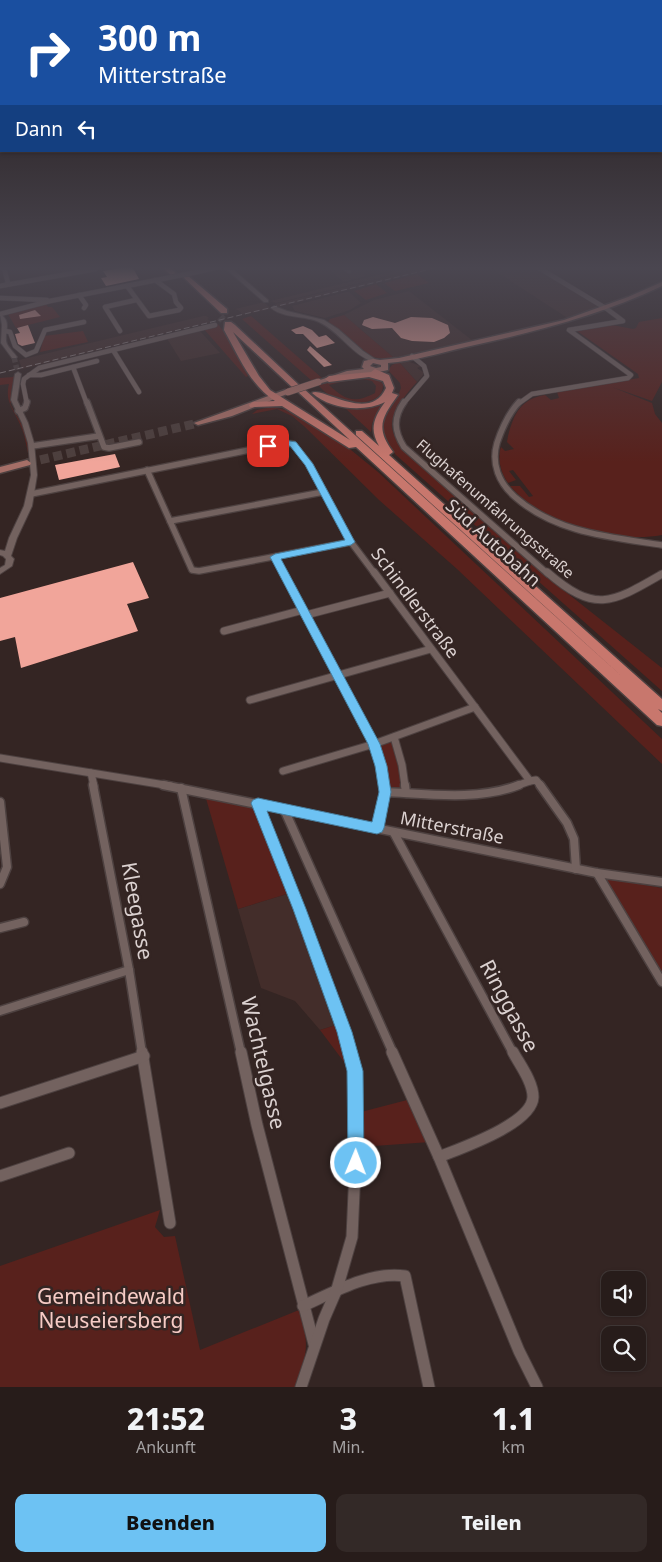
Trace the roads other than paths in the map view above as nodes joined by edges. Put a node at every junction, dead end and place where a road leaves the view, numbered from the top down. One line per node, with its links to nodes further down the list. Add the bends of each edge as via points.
1 (3, 333): 12 (street, via 4,343)
2 (10, 333): 3 (street, via 13,346 29,355 36,351)
3 (44, 333)
4 (183, 333): 10 (street)
5 (229, 333): 22 (highway, via 251,372)
6 (243, 333): 19 (highway, Süd Autobahn)
7 (336, 333): 14 (main road)
8 (523, 333): 11 (main road)
9 (573, 333): 41 (street, Flughafenumfahrungsstraße, via 630,373 631,377 521,398 494,452 494,464 504,488 520,503 551,522 591,535)
10 (113, 350): 17 (street, via 39,368); 21 (street)
11 (412, 356): 14 (main road); 46 (street, Flughafenumfahrungsstraße, via 425,367 427,374 400,409 395,430 398,439 565,588 587,600 601,602)
12 (14, 357)
13 (98, 361): 15 (street)
14 (374, 364): 18 (main road); 20 (highway, via 386,377); 31 (highway, via 395,383 396,388 377,421 381,442 392,456)
15 (73, 367): 17 (street); 28 (street)
16 (18, 372): 26 (street, via 13,395)
17 (29, 375): 26 (street, via 23,384 27,406)
18 (329, 379): 20 (highway, via 372,374); 22 (main road, bridge)
19 (305, 388): 20 (highway, via 339,403 360,406 385,398); 31 (highway, Süd Autobahn); 35 (highway, Süd Autobahn)
20 (390, 388)
21 (139, 392)
22 (271, 394): 23 (highway); 24 (highway)
23 (263, 401): 25 (main road)
24 (283, 403): 25 (highway); 35 (highway)
25 (253, 405): 27 (main road)
26 (18, 411): 30 (street)
27 (198, 423)
28 (99, 436): 29 (street, via 106,448); 30 (street)
29 (139, 442)
30 (32, 446): 37 (street, via 34,475)
31 (392, 462): 53 (highway, Süd Autobahn)
32 (27, 463): 33 (main road)
33 (0, 470)
34 (147, 470): 36 (street, Schindlerstraße, via 290,443 309,464); 37 (street, Schindlerstraße); 38 (street)
35 (394, 475): 55 (highway, Süd Autobahn)
36 (323, 492): 38 (street); 40 (street, Schindlerstraße)
37 (31, 494): 39 (street)
38 (170, 521): 44 (street, via 192,570)
39 (13, 538): 42 (street); 43 (street)
40 (351, 542): 44 (street); 47 (street, Schindlerstraße)
41 (662, 545)
42 (0, 551): 43 (street)
43 (8, 555): 45 (street, via 9,564)
44 (275, 557): 48 (street)
45 (0, 571)
46 (662, 574)
47 (390, 593): 48 (street); 50 (street, Schindlerstraße)
48 (304, 613): 49 (street); 51 (street)
49 (224, 631)
50 (431, 649): 51 (street); 54 (street, Schindlerstraße)
51 (338, 676): 52 (street); 57 (street)
52 (250, 700)
53 (662, 706)
54 (475, 707): 56 (street); 61 (street, Schindlerstraße)
55 (662, 722)
56 (394, 737): 57 (street); 64 (street)
57 (374, 744): 59 (street); 63 (street)
58 (0, 758): 60 (street, Mitterstraße)
59 (283, 771)
60 (91, 773): 62 (street, Mitterstraße); 76 (street, Kleegasse)
61 (530, 781): 64 (street, via 501,792); 70 (street, Schindlerstraße, via 536,780 567,823 574,839)
62 (181, 788): 66 (street, Mitterstraße); 86 (street, Wachtelgasse, via 257,1125)
63 (385, 792): 64 (street); 68 (street)
64 (406, 793)
65 (0, 802): 73 (street, via 7,867)
66 (258, 803): 67 (street, Mitterstraße); 85 (street, via 332,996 355,1071 357,1124 352,1237)
67 (284, 809): 68 (street, Mitterstraße); 82 (street)
68 (377, 828): 69 (street, Mitterstraße)
69 (394, 833): 70 (street, Mitterstraße); 82 (street, Ringgasse, via 531,1086 534,1099 520,1118)
70 (576, 869): 71 (street, Mitterstraße)
71 (597, 873): 72 (street, Mitterstraße); 77 (street)
72 (662, 882)
73 (0, 884)
74 (24, 922): 75 (street)
75 (0, 928)
76 (129, 970): 78 (street); 79 (street, Kleegasse)
77 (662, 982)
78 (0, 1011)
79 (144, 1056): 80 (street); 84 (street, Kleegasse)
80 (0, 1103)
81 (69, 1154): 83 (street)
82 (439, 1157): 90 (street)
83 (0, 1176)
84 (170, 1223)
85 (337, 1289): 86 (street); 87 (street); 89 (street, via 396,1273 405,1276)
86 (304, 1306): 87 (street, Wachtelgasse)
87 (314, 1345): 88 (street)
88 (301, 1387)
89 (429, 1387)
90 (537, 1387)

